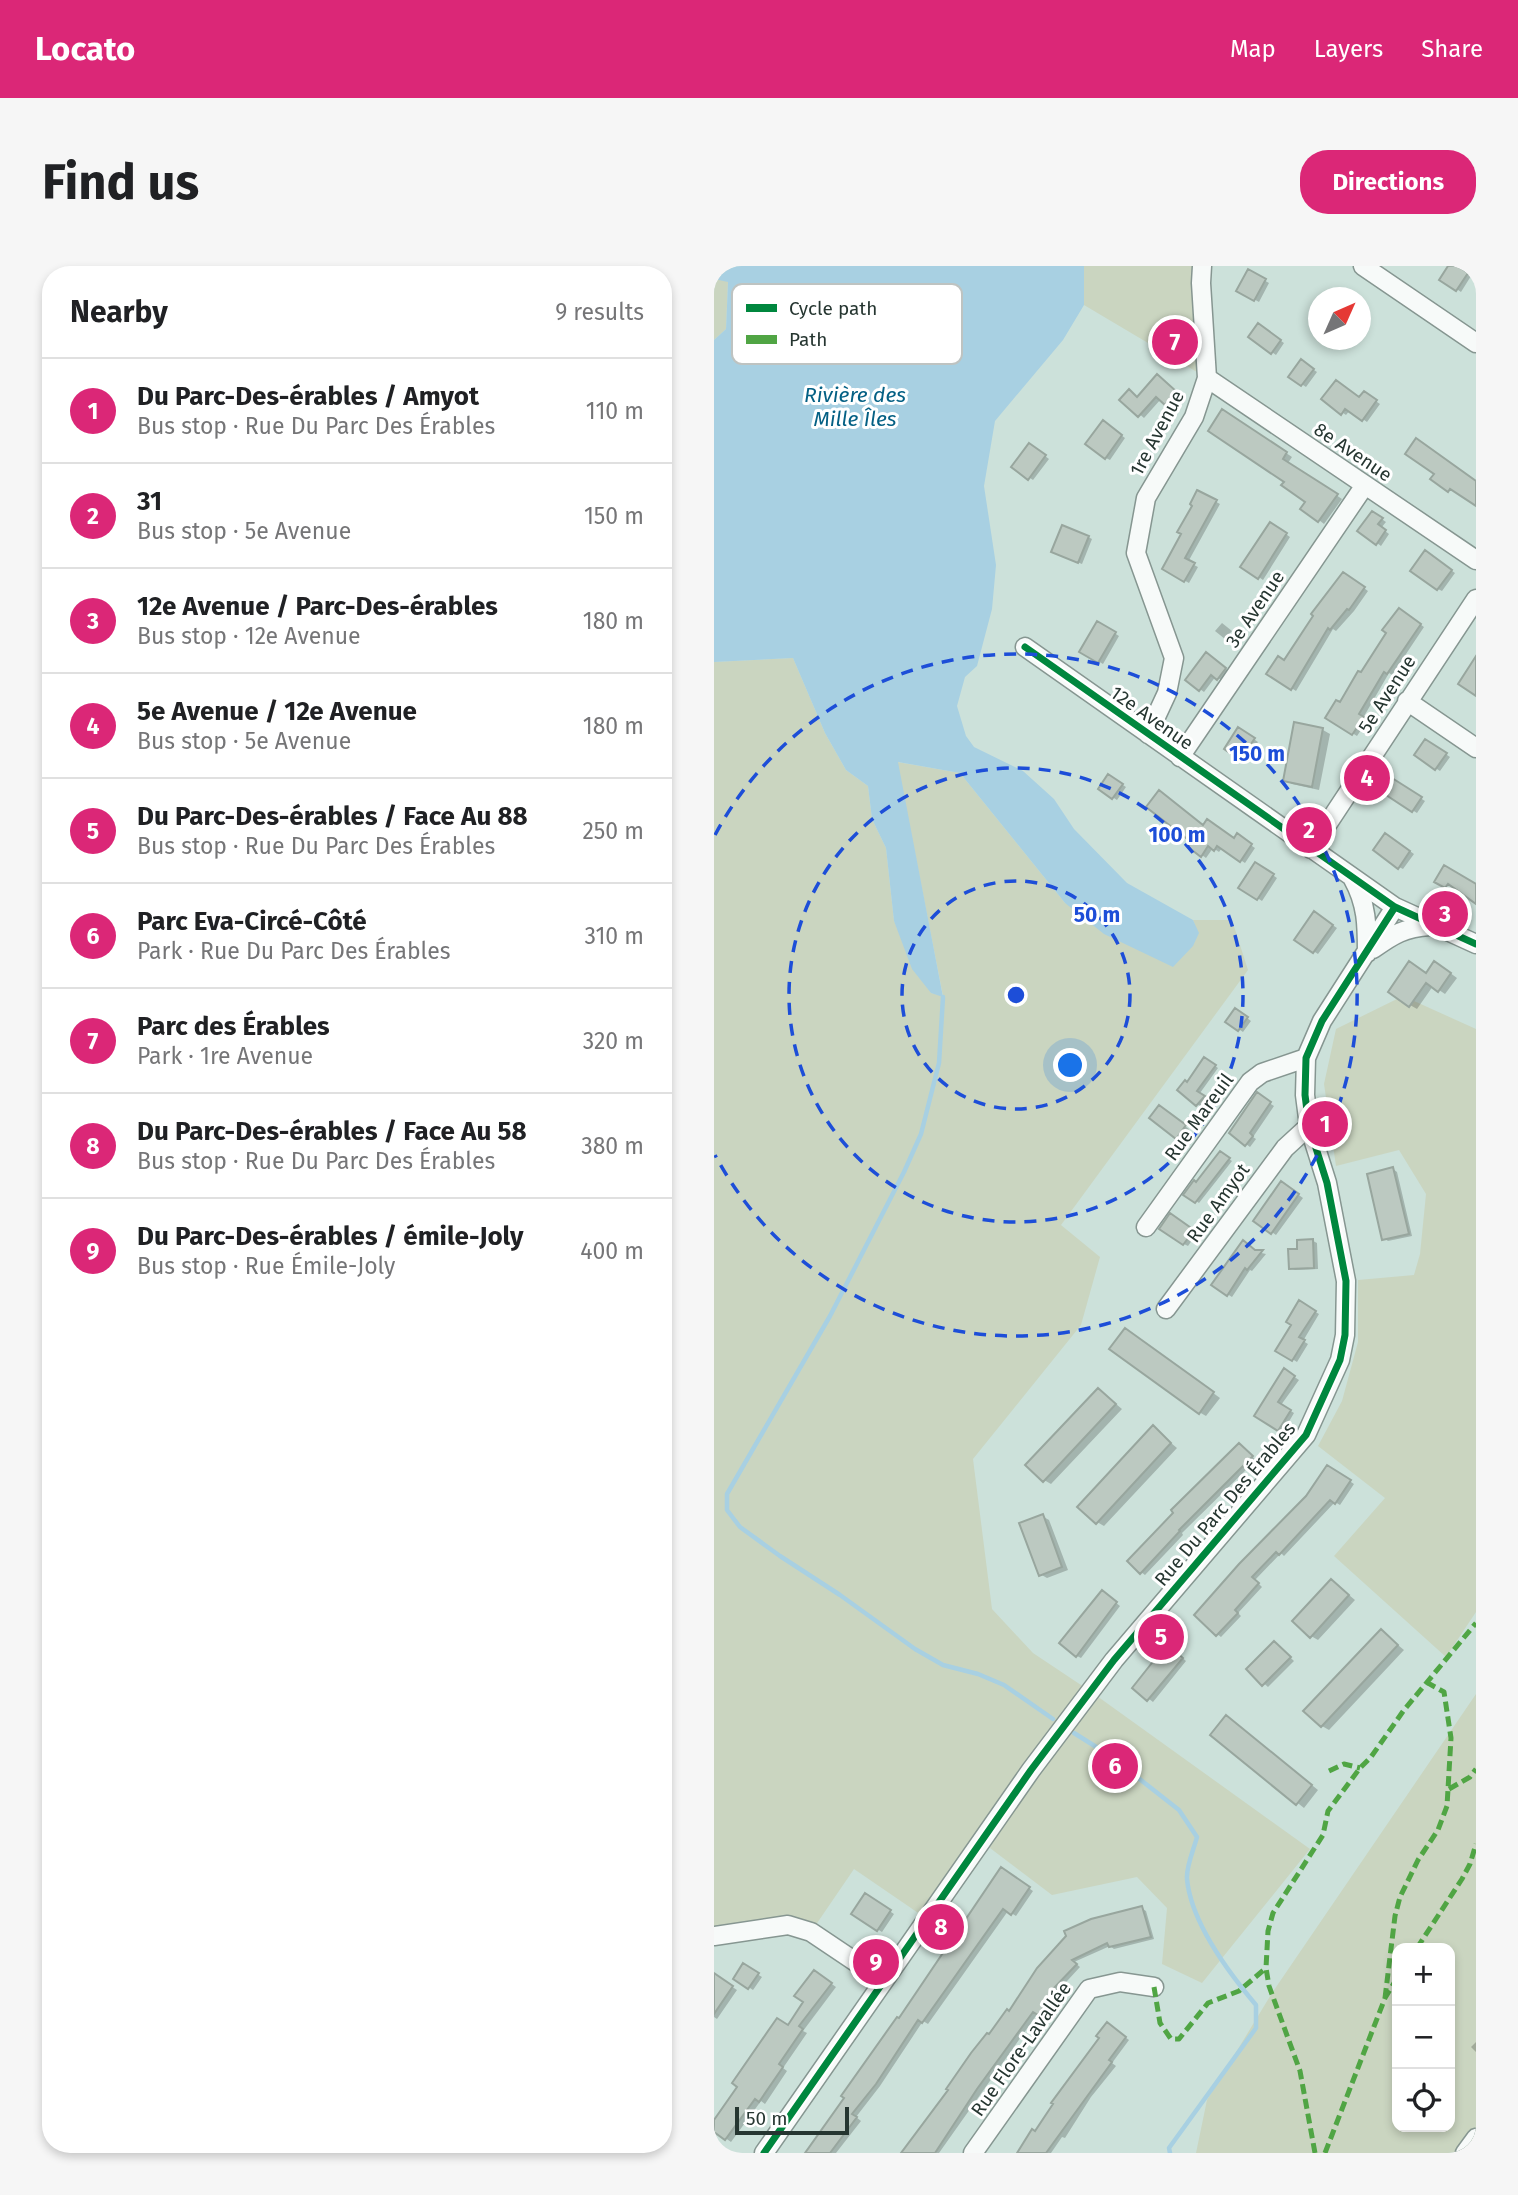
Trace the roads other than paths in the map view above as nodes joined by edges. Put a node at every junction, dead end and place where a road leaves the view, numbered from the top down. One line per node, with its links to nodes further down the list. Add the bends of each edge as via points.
1 (1202, 266): 4 (street, 1re Avenue)
2 (1363, 266): 3 (street)
3 (1476, 343)
4 (1207, 378): 5 (street, 8e Avenue); 10 (street, 1re Avenue, via 1194,416 1146,498 1136,553 1174,658 1167,693)
5 (1365, 485): 6 (street, 8e Avenue); 12 (street, 3e Avenue)
6 (1476, 560)
7 (1476, 599): 9 (street, 5e Avenue)
8 (1025, 647): 10 (street, 12e Avenue)
9 (1407, 701): 11 (street); 13 (street, 5e Avenue)
10 (1148, 734): 12 (street, 12e Avenue)
11 (1476, 748)
12 (1180, 757): 13 (street, 12e Avenue)
13 (1311, 849): 14 (street, 12e Avenue)
14 (1353, 877): 15 (street, 12e Avenue); 18 (street, via 1367,914)
15 (1395, 907): 16 (street, 12e Avenue); 18 (street, Rue Du Parc Des Érables)
16 (1433, 926): 17 (street, 12e Avenue); 18 (street, via 1409,928)
17 (1476, 944)
18 (1367, 953): 19 (street, Rue Du Parc Des Érables, via 1322,1021)
19 (1306, 1058): 20 (street, Rue Du Parc Des Érables); 21 (street, Rue Mareuil, via 1262,1073 1250,1082)
20 (1309, 1126): 22 (street, Rue Amyot, via 1285,1147); 24 (street, Rue Du Parc Des Érables, via 1327,1183 1346,1281 1340,1360 1306,1436 1114,1660)
21 (1146, 1227)
22 (1166, 1309)
23 (714, 1937): 24 (street, via 788,1924 811,1932)
24 (884, 1981): 27 (street, Rue Du Parc Des Érables)
25 (1154, 1987): 28 (street, Rue Flore-Lavallée, via 1120,1982 1089,1989)
26 (1476, 2138): 29 (street)
27 (764, 2153)
28 (972, 2153)
29 (1465, 2153)

